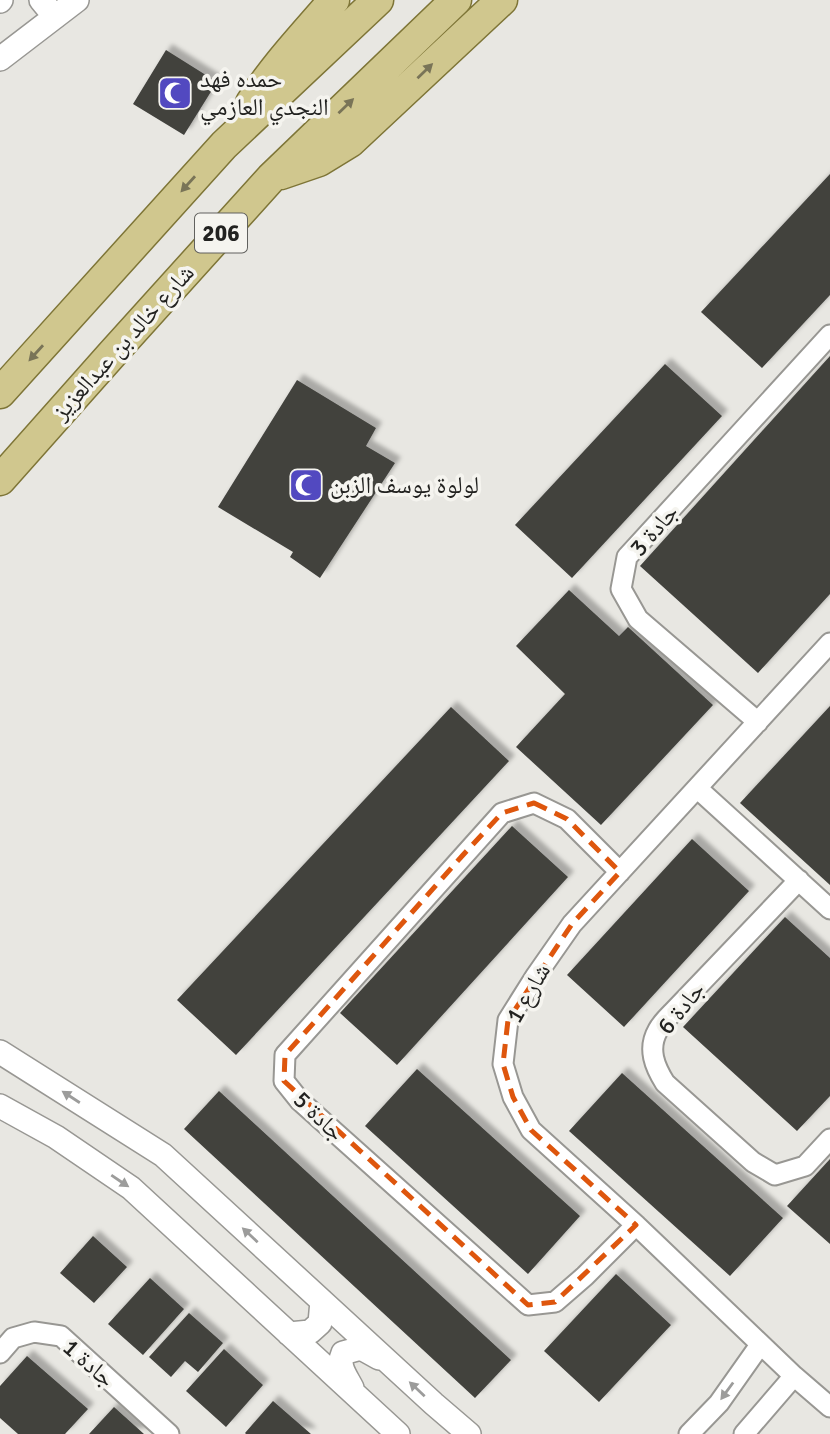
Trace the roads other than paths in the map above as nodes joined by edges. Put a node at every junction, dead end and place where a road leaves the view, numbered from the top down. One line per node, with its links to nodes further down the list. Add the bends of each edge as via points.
1 (77, 0): 6 (street)
2 (334, 0): 8 (main road, via 266,79)
3 (378, 0): 8 (main road, 206)
4 (456, 0): 9 (main road, شارع خالد بن عبدالعزيز / 206, one-way to 4)
5 (502, 0): 9 (main road, one-way to 5, via 320,161 351,142)
6 (48, 9): 7 (street)
7 (0, 59)
8 (224, 145): 11 (main road, 206, one-way to 11)
9 (271, 178): 12 (main road, شارع خالد بن عبدالعزيز / 206)
10 (830, 335): 14 (street, جادة 3, via 628,557 621,589 638,620)
11 (0, 393)
12 (0, 480)
13 (830, 643): 14 (street, شارع 1)
14 (758, 722): 15 (street, شارع 1)
15 (697, 788): 16 (street, شارع 1); 17 (street)
16 (620, 872): 22 (street, شارع 1, via 572,924 508,1020 503,1064 513,1097 531,1130); 22 (street, جادة 5, via 567,819 534,803 502,813 285,1055 284,1081 300,1101 528,1305 555,1303)
17 (799, 880): 18 (street); 21 (street, جادة 6, via 672,1013 657,1031 652,1050 655,1068 665,1083 753,1162 775,1175 805,1166)
18 (830, 909)
19 (0, 1052): 23 (street, one-way to 19, via 163,1155)
20 (0, 1106): 24 (street, one-way to 24, via 131,1188)
21 (830, 1139)
22 (636, 1225): 25 (street, شارع 1)
23 (322, 1301): 24 (street, via 320,1323 310,1332); 27 (street)
24 (289, 1334): 29 (street)
25 (760, 1345): 28 (street, شارع 1); 34 (street, one-way to 34, via 719,1403)
26 (0, 1353): 31 (street, جادة 1, via 13,1338 34,1332 61,1336)
27 (388, 1363): 29 (street, via 361,1348 343,1353 342,1370); 33 (street, one-way to 27)
28 (794, 1376): 30 (street, شارع 1); 35 (street)
29 (358, 1396): 32 (street)
30 (830, 1407)
31 (169, 1434)
32 (398, 1434)
33 (469, 1434)
34 (689, 1434)
35 (744, 1434)

